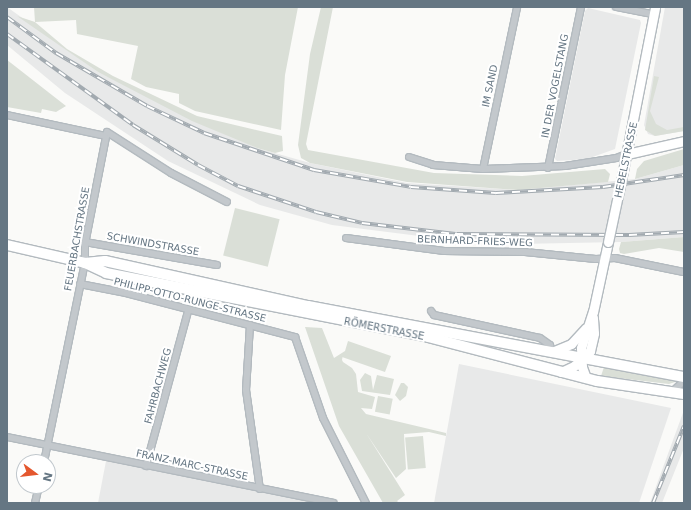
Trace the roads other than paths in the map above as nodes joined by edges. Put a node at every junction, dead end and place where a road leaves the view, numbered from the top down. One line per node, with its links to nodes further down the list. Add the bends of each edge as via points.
1 (517, 7): 11 (street, IM SAND)
2 (581, 7): 10 (street, IN DER VOGELSTANG)
3 (616, 7): 4 (street)
4 (654, 11): 8 (main road, HEBELSTRASSE)
5 (7, 115): 6 (street)
6 (106, 136): 12 (street, via 107,132 171,173); 14 (street, FEUERBACHSTRASSE)
7 (684, 141): 8 (main road)
8 (627, 154): 10 (street, via 616,158); 16 (main road, HEBELSTRASSE, bridge)
9 (410, 157): 11 (street, via 433,165)
10 (548, 168): 11 (street)
11 (483, 169)
12 (227, 202)
13 (346, 238): 16 (street, BERNHARD-FRIES-WEG, via 420,249 525,252)
14 (85, 242): 17 (street, FEUERBACHSTRASSE); 18 (street, SCHWINDSTRASSE)
15 (7, 245): 17 (main road, RÖMERSTRASSE)
16 (604, 259): 19 (street, BERNHARD-FRIES-WEG, via 617,258); 23 (main road, HEBELSTRASSE)
17 (85, 263): 20 (street, FEUERBACHSTRASSE); 26 (main road, RÖMERSTRASSE, via 105,260 308,306); 28 (main road, RÖMERSTRASSE, via 106,272 428,337)
18 (217, 266)
19 (684, 272)
20 (80, 284): 21 (street, PHILIPP-OTTO-RUNGE-STRASSE, via 126,293); 35 (street, FEUERBACHSTRASSE)
21 (188, 311): 24 (street, PHILIPP-OTTO-RUNGE-STRASSE); 37 (street, FAHRBACHWEG)
22 (431, 311): 26 (street, via 432,315 540,338 550,346)
23 (593, 312): 25 (main road, HEBELSTRASSE); 27 (main road, HEBELSTRASSE, via 594,333 590,351)
24 (250, 325): 38 (street, via 246,390); 40 (street, PHILIPP-OTTO-RUNGE-STRASSE, via 295,336 323,418)
25 (588, 326): 26 (main road, via 571,344); 27 (main road, HEBELSTRASSE)
26 (552, 352): 27 (main road, RÖMERSTRASSE)
27 (581, 359): 28 (main road, HEBELSTRASSE); 29 (main road, RÖMERSTRASSE); 30 (main road, HEBELSTRASSE)
28 (561, 372): 30 (main road, RÖMERSTRASSE)
29 (684, 377)
30 (586, 378): 32 (main road, RÖMERSTRASSE)
31 (684, 381): 32 (street)
32 (671, 393): 33 (main road, RÖMERSTRASSE)
33 (684, 394)
34 (7, 437): 35 (street, FRANZ-MARC-STRASSE)
35 (48, 445): 36 (street, FEUERBACHSTRASSE); 37 (street, FRANZ-MARC-STRASSE)
36 (46, 454)
37 (146, 466): 38 (street, FRANZ-MARC-STRASSE)
38 (260, 488): 39 (street, FRANZ-MARC-STRASSE)
39 (333, 503)
40 (366, 503)

